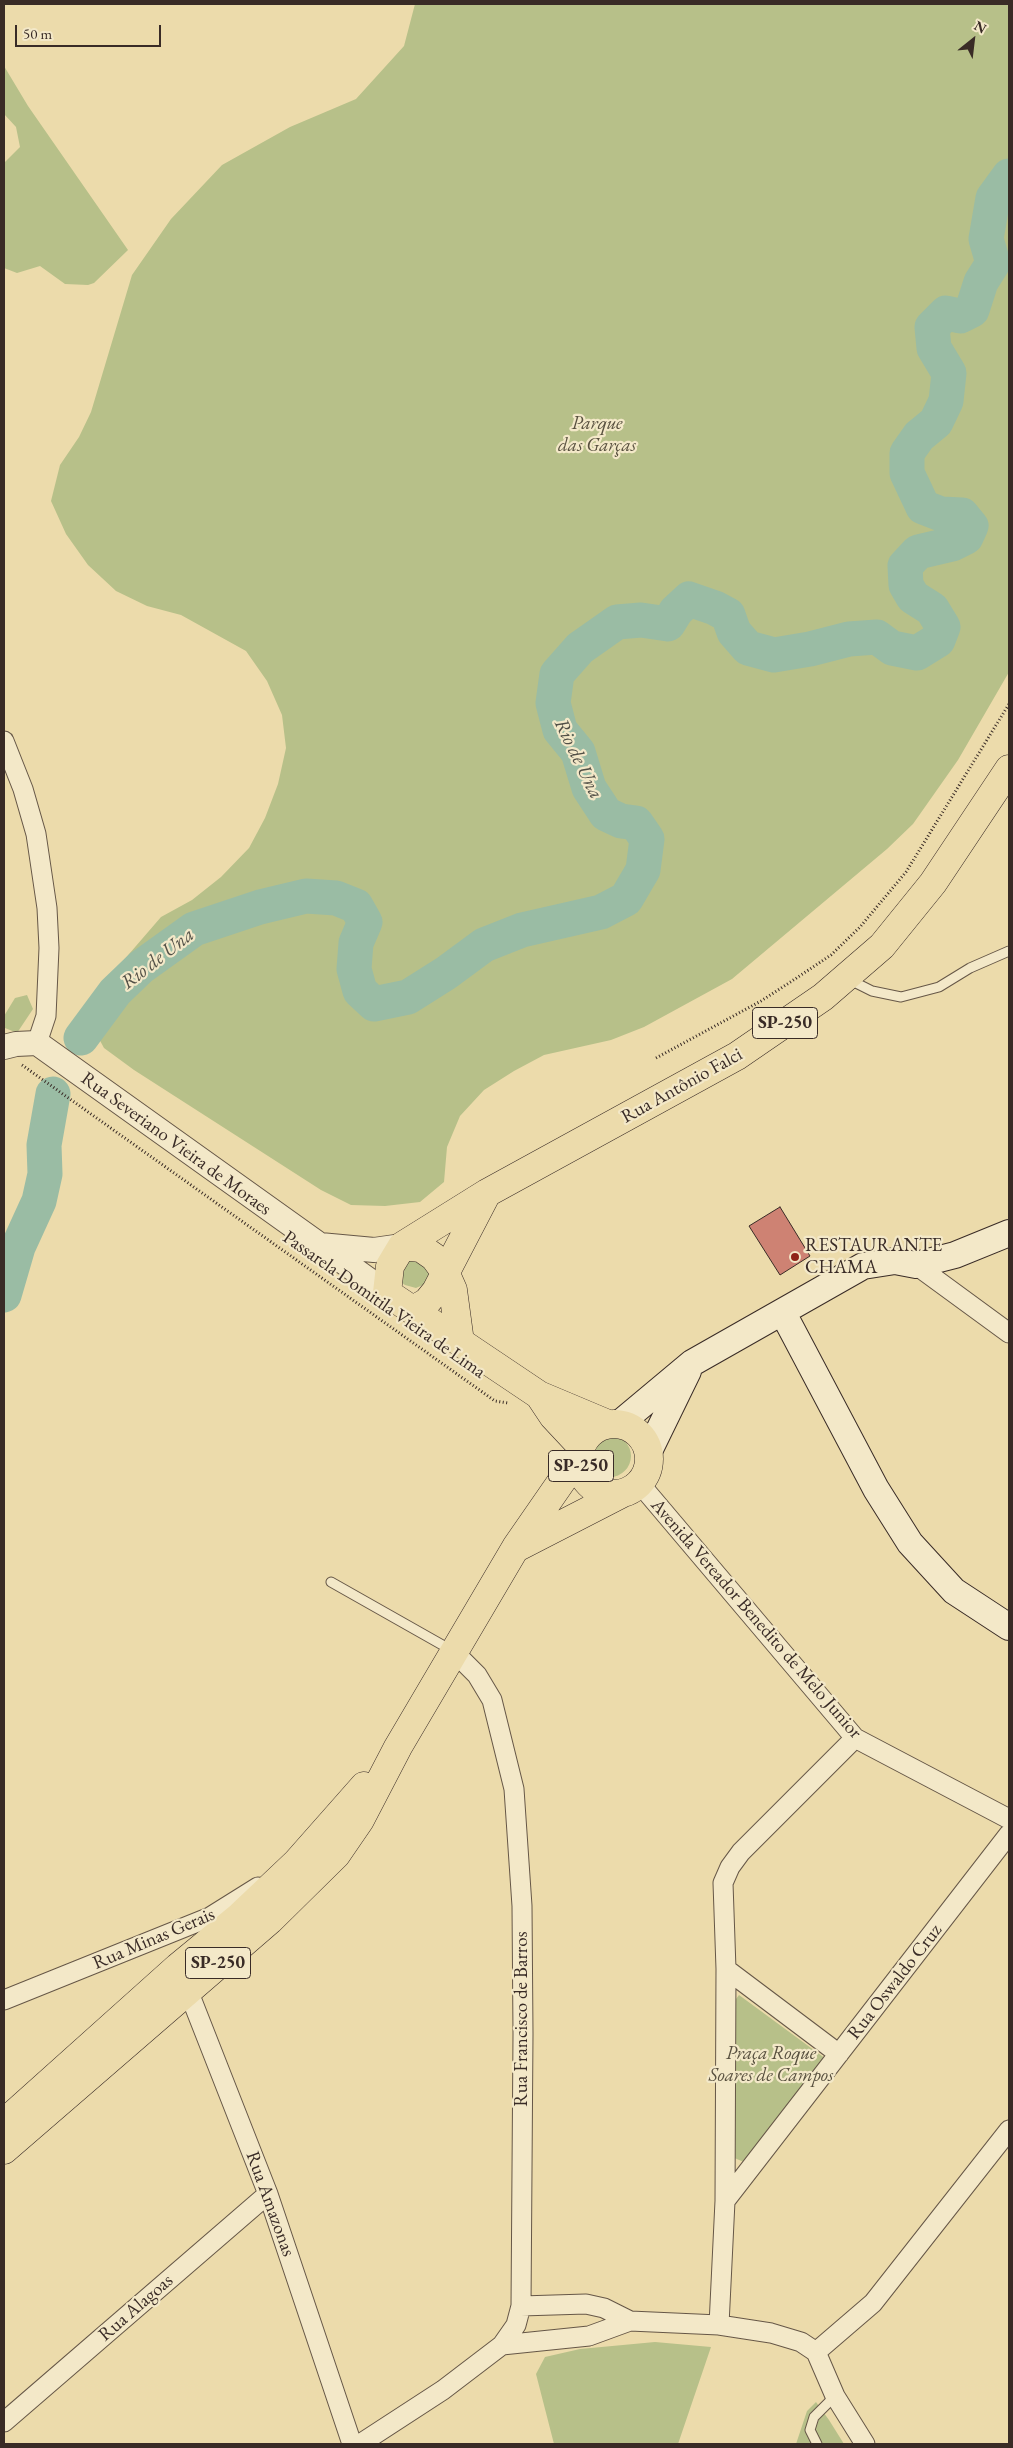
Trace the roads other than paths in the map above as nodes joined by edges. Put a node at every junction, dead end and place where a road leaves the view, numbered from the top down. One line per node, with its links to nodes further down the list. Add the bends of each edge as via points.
1 (4, 741): 5 (street, via 36,834 47,908 46,1016)
2 (1009, 769): 4 (main road, Rua Antônio Falci / SP-250, via 933,883 882,946)
3 (1009, 951): 4 (lane, via 970,968 939,987 901,997 872,990)
4 (845, 978): 7 (main road, Rua Antônio Falci / SP-250, via 823,997 737,1056)
5 (37, 1043): 6 (street, via 16,1044); 9 (street, Rua Severiano Vieira de Moraes)
6 (12, 1055)
7 (487, 1193): 10 (main road, Rua Antônio Falci / SP-250); 12 (main road)
8 (1009, 1233): 11 (main road, via 955,1256)
9 (316, 1244): 10 (street, Rua Severiano Vieira de Moraes, via 358,1250); 13 (street, Rua Severiano Vieira de Moraes / SP-250)
10 (402, 1246): 12 (main road, Rua Severiano Vieira de Moraes, via 421,1248 434,1257); 13 (main road, Rua Antônio Falci / SP-250, via 390,1266)
11 (916, 1265): 15 (main road, via 895,1261 863,1266); 16 (street)
12 (445, 1272): 14 (main road, via 427,1302); 17 (main road, Rua Severiano Vieira de Moraes, via 453,1290)
13 (387, 1293): 14 (main road, Rua Severiano Vieira de Moraes / SP-250)
14 (413, 1310): 17 (main road, Rua Severiano Vieira de Moraes / SP-250)
15 (783, 1313): 18 (main road); 26 (main road, via 876,1490 910,1544 954,1590)
16 (1009, 1333)
17 (460, 1342): 19 (main road, Rua Severiano Vieira de Moraes / SP-250)
18 (692, 1363): 20 (main road); 22 (main road)
19 (536, 1394): 20 (main road, Rua Severiano Vieira de Moraes / SP-250); 21 (main road, Rua Severiano Vieira de Moraes / SP-250)
20 (613, 1424): 21 (main road, SP-250, via 596,1428 587,1436); 22 (main road, SP-250, via 638,1433)
21 (580, 1451): 23 (main road, SP-250, via 583,1477 600,1491); 24 (main road, SP-250)
22 (649, 1451): 23 (main road, SP-250, via 648,1468)
23 (630, 1489): 24 (main road, SP-250); 28 (street, Avenida Vereador Benedito de Melo Junior)
24 (516, 1547): 27 (main road, SP-250)
25 (331, 1582): 27 (lane)
26 (1009, 1627)
27 (455, 1652): 29 (main road, SP-250); 45 (street, Rua Francisco de Barros, via 477,1675 492,1700 514,1789 522,1906)
28 (855, 1738): 30 (street, Avenida Vereador Benedito de Melo Junior); 36 (street, via 730,1867 723,1883)
29 (398, 1747): 32 (main road, SP-250); 35 (main road, SP-250, via 360,1820 336,1854)
30 (1009, 1819)
31 (1009, 1834): 39 (street, Rua Oswaldo Cruz)
32 (296, 1863): 33 (main road, SP-250); 34 (street, Rua Minas Gerais)
33 (240, 1916): 34 (street); 35 (street); 37 (main road, SP-250)
34 (210, 1917): 38 (street, Rua Minas Gerais)
35 (270, 1920): 37 (main road, SP-250)
36 (726, 1969): 39 (street); 44 (street)
37 (183, 1978): 40 (main road, SP-250); 42 (main road, SP-250); 43 (street, Rua Amazonas)
38 (4, 2000)
39 (839, 2054): 44 (street, Rua Oswaldo Cruz)
40 (4, 2124)
41 (1009, 2130): 49 (street, via 873,2303)
42 (4, 2150)
43 (268, 2194): 51 (street, Rua Alagoas); 52 (street, Rua Amazonas)
44 (725, 2201): 47 (street)
45 (521, 2306): 46 (street, via 586,2304 604,2308); 48 (street, Rua Francisco de Barros, via 516,2325)
46 (630, 2321): 47 (street); 48 (street, via 589,2336)
47 (719, 2326): 49 (street, via 771,2333 801,2342)
48 (502, 2346): 53 (street, Rua Francisco de Barros, via 443,2390)
49 (816, 2352): 50 (street)
50 (835, 2396): 54 (lane, via 814,2417 810,2430); 55 (street)
51 (4, 2422)
52 (352, 2444)
53 (360, 2444)
54 (817, 2444)
55 (865, 2444)

